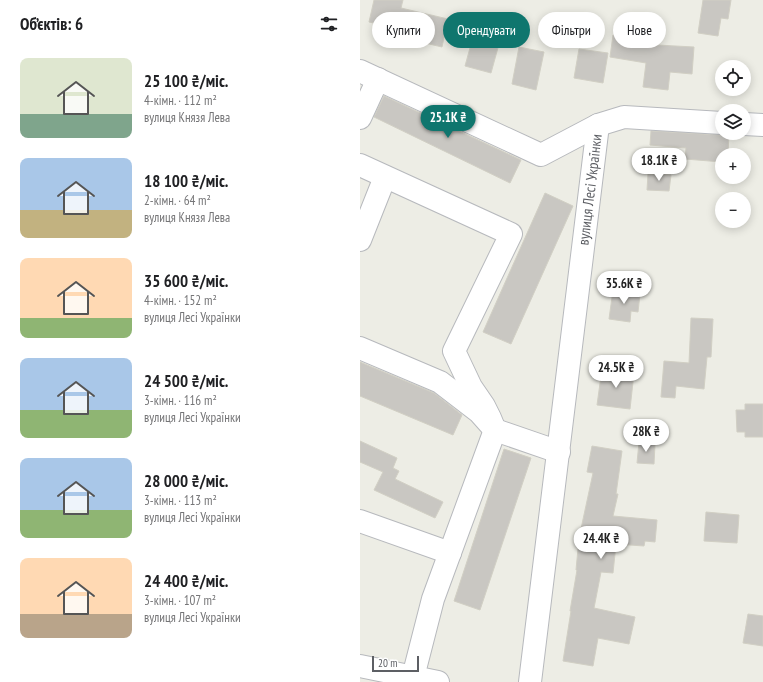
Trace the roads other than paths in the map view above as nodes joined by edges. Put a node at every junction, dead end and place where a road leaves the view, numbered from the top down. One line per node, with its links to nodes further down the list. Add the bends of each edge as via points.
1 (369, 75): 2 (street); 5 (street, via 541,155)
2 (360, 118)
3 (715, 123): 5 (street, via 624,117)
4 (751, 124): 6 (street)
5 (598, 125): 12 (street, вулиця Лесі Українки)
6 (763, 125)
7 (360, 165): 8 (street)
8 (385, 177): 9 (street); 11 (street, via 511,234 454,351)
9 (360, 240)
10 (360, 348): 11 (street, via 440,382 479,412)
11 (495, 430): 12 (street); 14 (street)
12 (558, 452): 18 (street, вулиця Лесі Українки)
13 (360, 521): 14 (street)
14 (450, 552): 16 (street, via 433,599)
15 (360, 666): 16 (street)
16 (413, 677): 17 (street)
17 (438, 682)
18 (530, 682)

